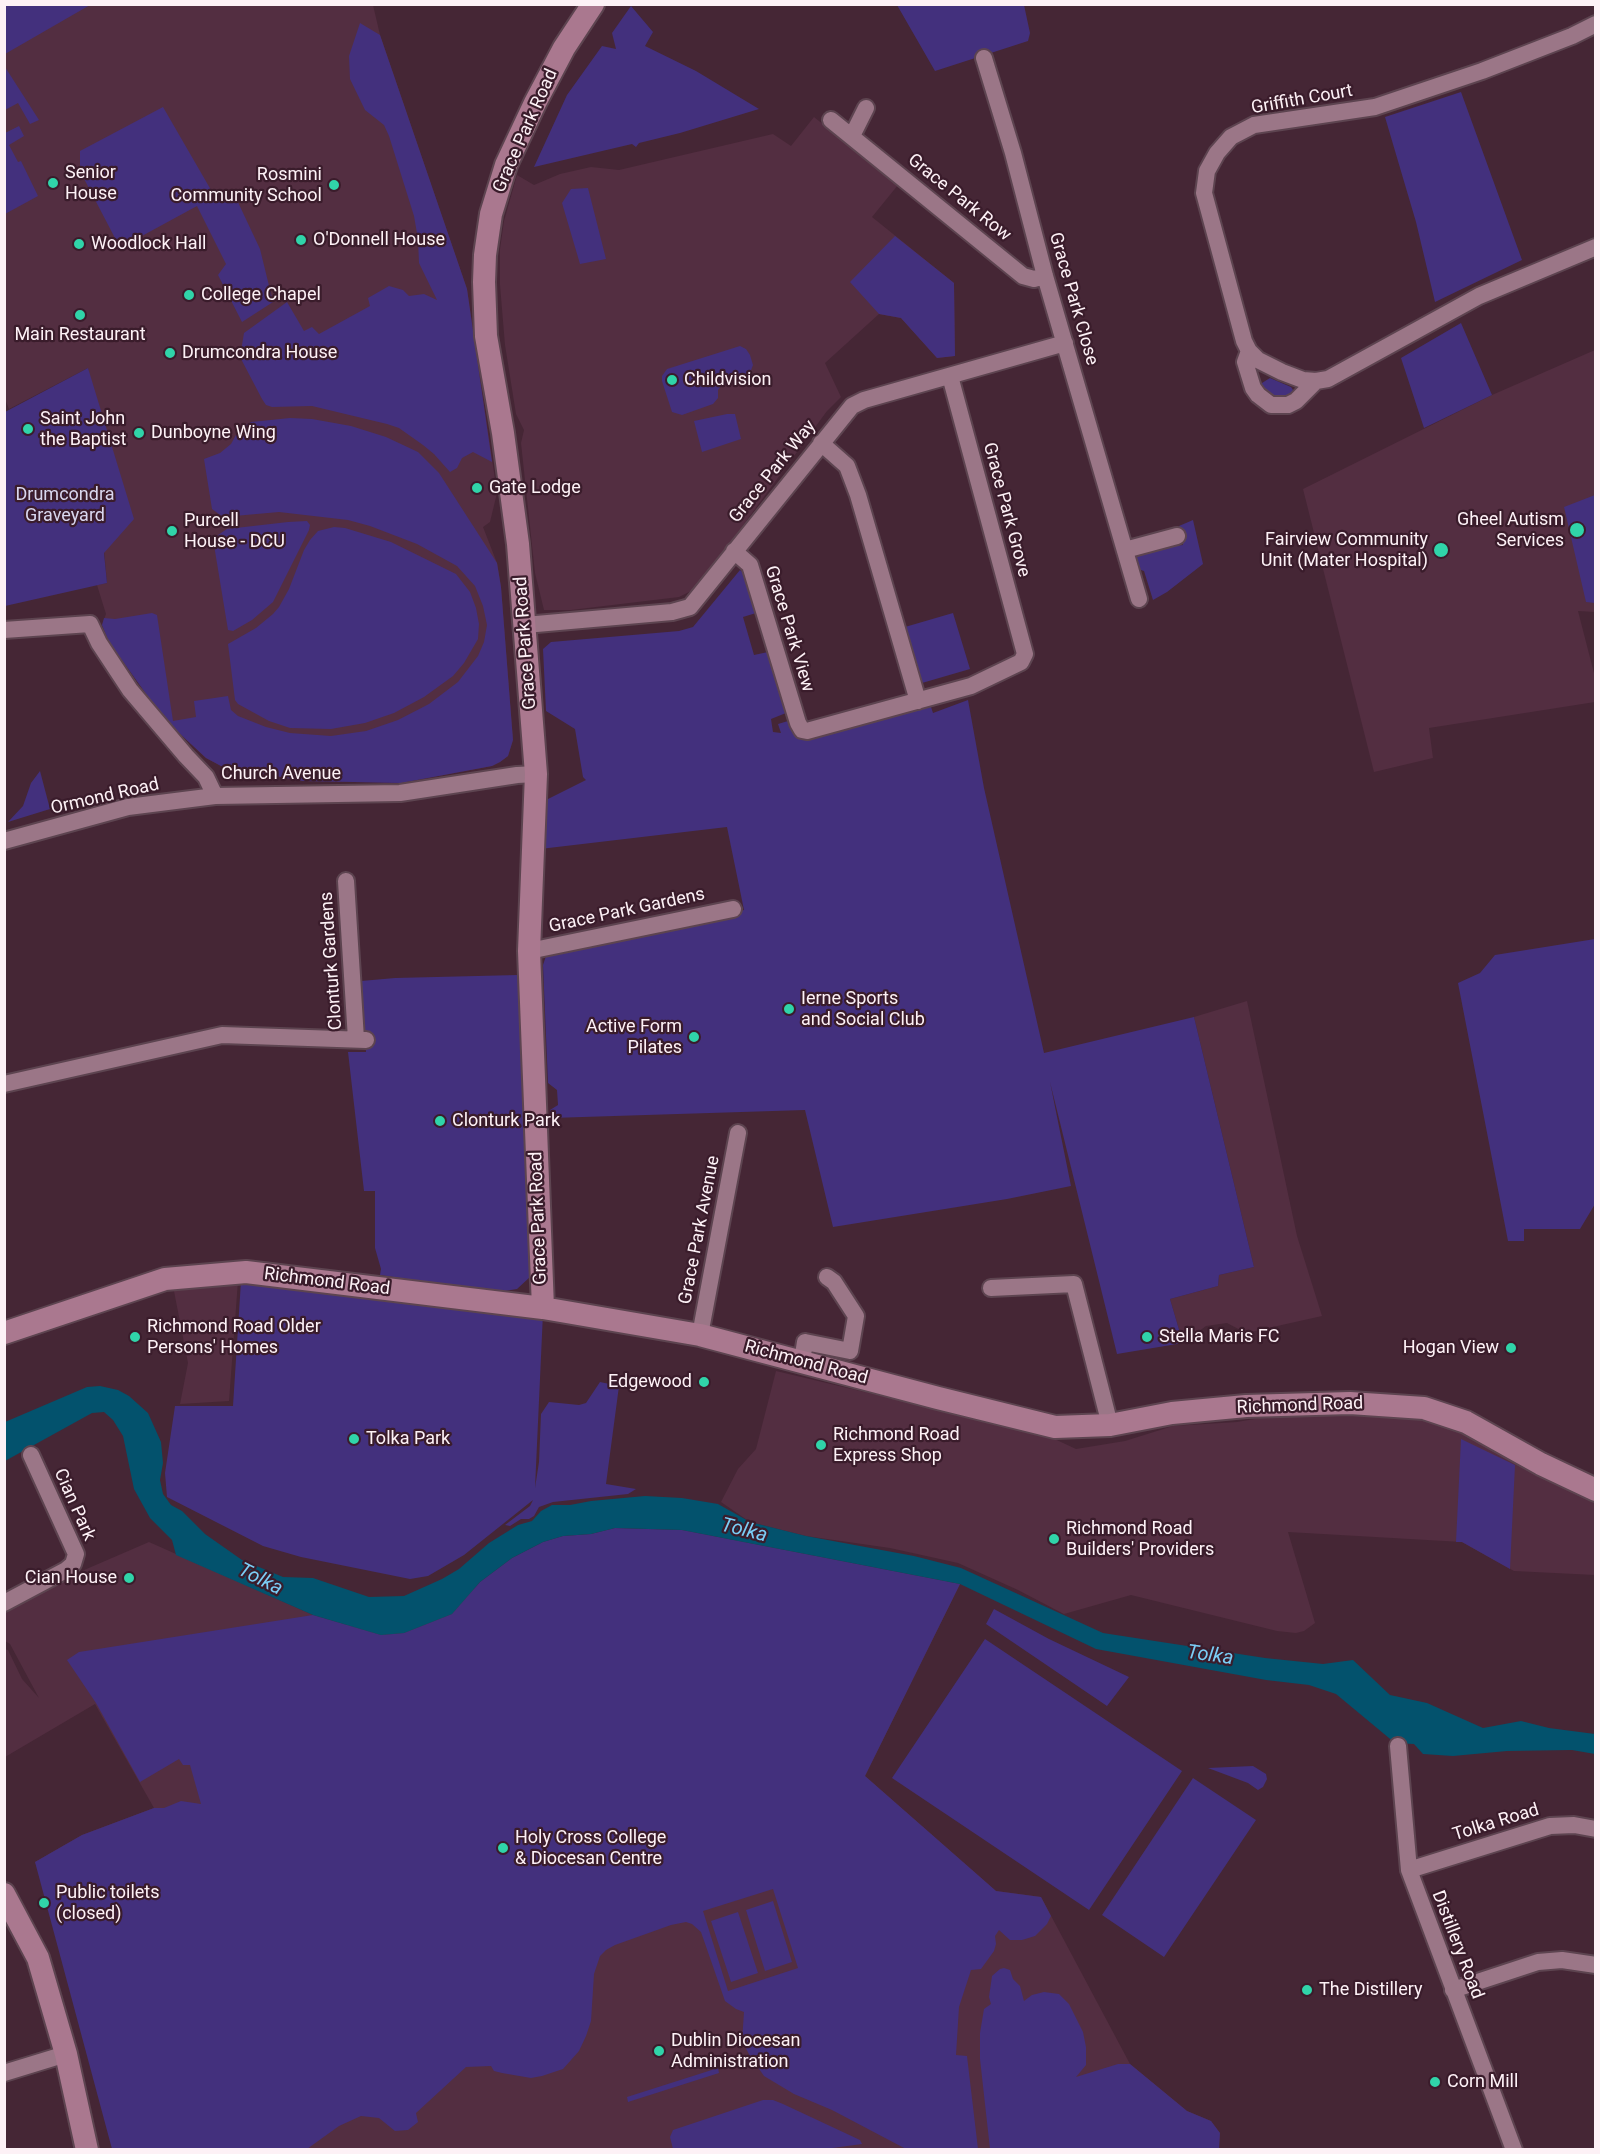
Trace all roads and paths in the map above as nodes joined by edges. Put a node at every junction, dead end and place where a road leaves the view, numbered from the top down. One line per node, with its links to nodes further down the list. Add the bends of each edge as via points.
1 (593, 4): 18 (street, Grace Park Road, via 564,48 531,112 502,176 487,231 486,336 518,544)
2 (1596, 24): 10 (street, Griffith Court, via 1482,71 1375,107 1254,125 1231,137 1207,171 1204,193)
3 (984, 58): 8 (street, Grace Park Close)
4 (866, 108): 6 (street)
5 (831, 120): 6 (street, Grace Park Row)
6 (852, 136): 8 (street, Grace Park Row, via 1023,276)
7 (1596, 247): 12 (street, Griffith Court, via 1479,296 1328,379)
8 (1045, 276): 9 (street, Grace Park Close)
9 (1065, 343): 11 (street, Grace Park Way); 15 (street, Grace Park Close)
10 (1249, 351): 12 (street, via 1282,372); 12 (street, Griffith Court, via 1245,362 1253,388 1271,405 1296,401)
11 (950, 376): 13 (street, Grace Park Way, via 852,406); 20 (street, Grace Park Grove, via 1025,654 1021,662 980,683)
12 (1316, 381)
13 (821, 443): 16 (street, Grace Park Way); 20 (street, via 847,466 858,495)
14 (1177, 536): 15 (street)
15 (1125, 550): 17 (street, Grace Park Close)
16 (734, 551): 18 (street, Grace Park Way, via 690,607 683,610); 20 (street, Grace Park View, via 750,565 802,730)
17 (1139, 599)
18 (525, 625): 21 (street, Grace Park Road)
19 (4, 630): 22 (street, Church Avenue, via 90,624 130,690 206,777)
20 (918, 701)
21 (536, 774): 22 (street, Church Avenue, via 400,793); 26 (street, Grace Park Road)
22 (215, 796): 23 (street, Ormond Road, via 128,807)
23 (4, 840)
24 (346, 881): 27 (street, Clonturk Gardens, via 361,1040 222,1035)
25 (733, 909): 26 (street, Grace Park Gardens)
26 (529, 951): 31 (street, Grace Park Road)
27 (4, 1084)
28 (738, 1133): 33 (street, Grace Park Avenue)
29 (827, 1277): 34 (street, via 856,1316 850,1351 805,1342)
30 (991, 1288): 35 (street, via 1074,1284)
31 (543, 1308): 32 (street, Richmond Road, via 240,1272 165,1279); 33 (street, Richmond Road)
32 (4, 1333)
33 (700, 1335): 34 (street, Richmond Road)
34 (802, 1361): 35 (street, Richmond Road, via 1055,1426)
35 (1110, 1425): 37 (street, Richmond Road, via 1172,1413 1246,1406 1350,1402 1424,1408 1466,1422)
36 (31, 1455): 38 (street, Cian Park, via 76,1554 66,1570)
37 (1596, 1490)
38 (4, 1603)
39 (1398, 1746): 41 (street, Distillery Road)
40 (1596, 1829): 41 (street, Tolka Road, via 1550,1826)
41 (1409, 1870): 44 (street, Distillery Road)
42 (4, 1894): 45 (street, via 38,1958)
43 (1596, 1965): 44 (street, via 1562,1960 1538,1962)
44 (1453, 1990): 48 (street, Distillery Road)
45 (66, 2054): 46 (street); 47 (street)
46 (4, 2073)
47 (87, 2150)
48 (1514, 2150)

